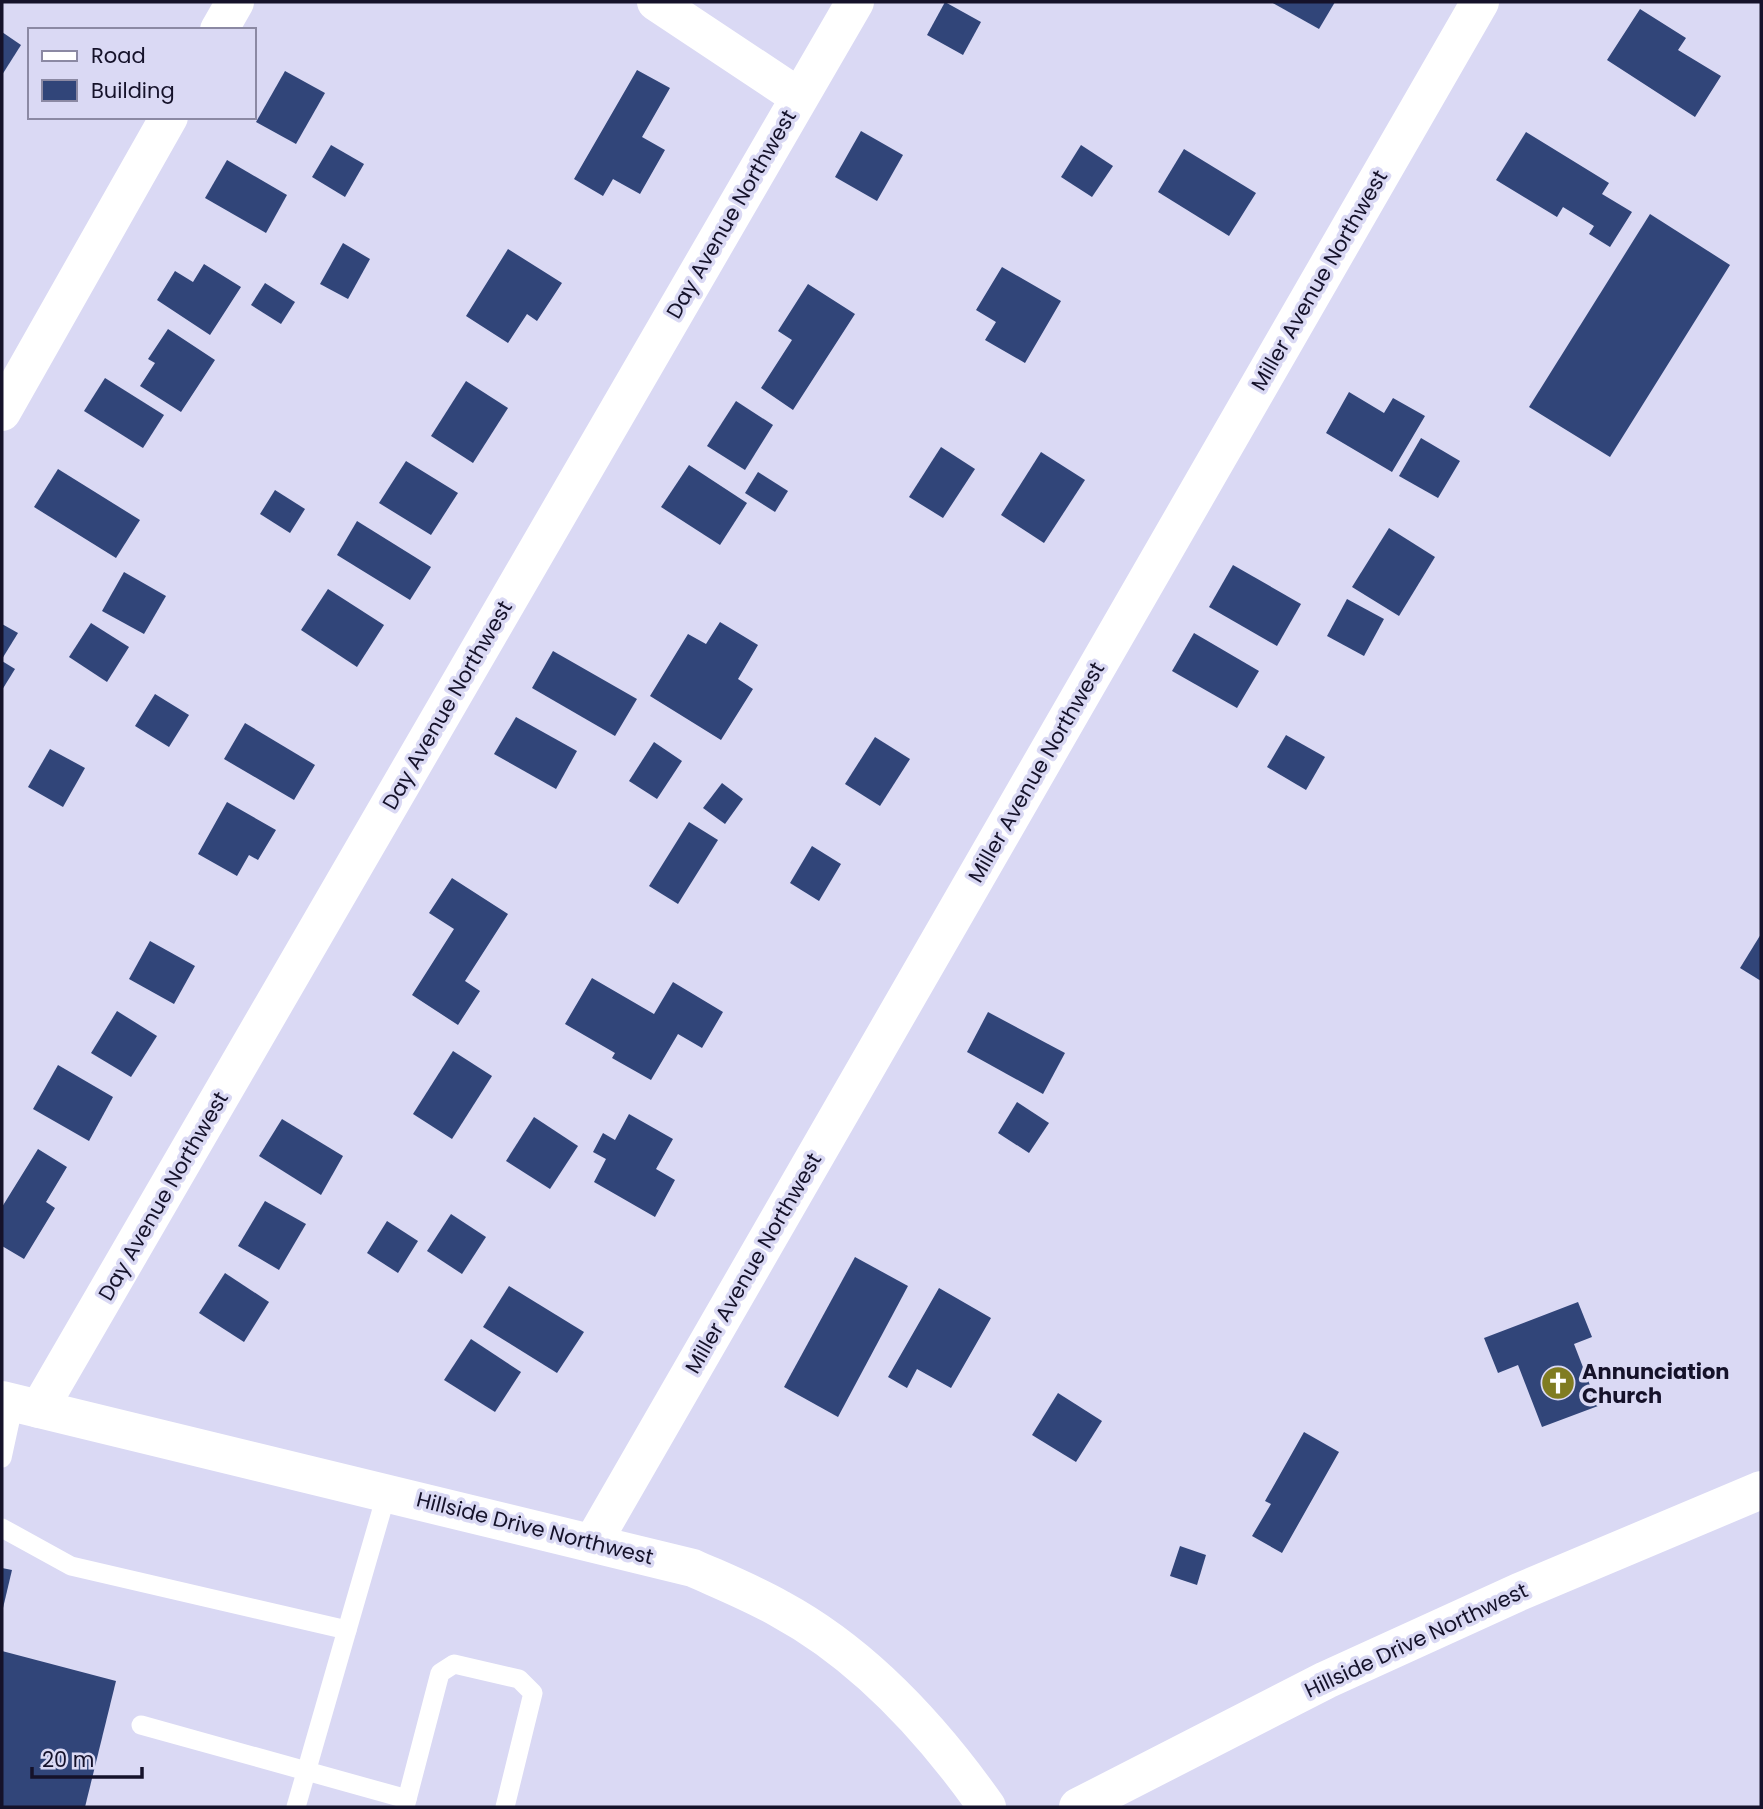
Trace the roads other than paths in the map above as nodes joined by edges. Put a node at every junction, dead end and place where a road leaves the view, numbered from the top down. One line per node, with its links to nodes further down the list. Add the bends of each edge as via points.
1 (235, 2): 5 (street)
2 (656, 2): 6 (street)
3 (855, 2): 6 (street, Day Avenue Northwest)
4 (1480, 2): 14 (street, Miller Avenue Northwest)
5 (220, 28)
6 (799, 97): 9 (street, Day Avenue Northwest)
7 (168, 119): 8 (street)
8 (2, 412)
9 (18, 1404): 10 (lane); 12 (street, Hillside Drive Northwest)
10 (2, 1458)
11 (1761, 1490): 22 (street, Hillside Drive Northwest, via 1326,1680)
12 (387, 1492): 14 (street, Hillside Drive Northwest); 15 (lane)
13 (2, 1528): 15 (lane, via 71,1566)
14 (593, 1542): 21 (street, Hillside Drive Northwest, via 693,1568 780,1609 828,1639 914,1714)
15 (347, 1630): 17 (lane)
16 (141, 1725): 17 (lane)
17 (306, 1772): 18 (lane); 19 (lane)
18 (406, 1803): 20 (lane, via 440,1673 454,1664 519,1679 533,1693)
19 (296, 1807)
20 (505, 1807)
21 (987, 1807)
22 (1079, 1807)

